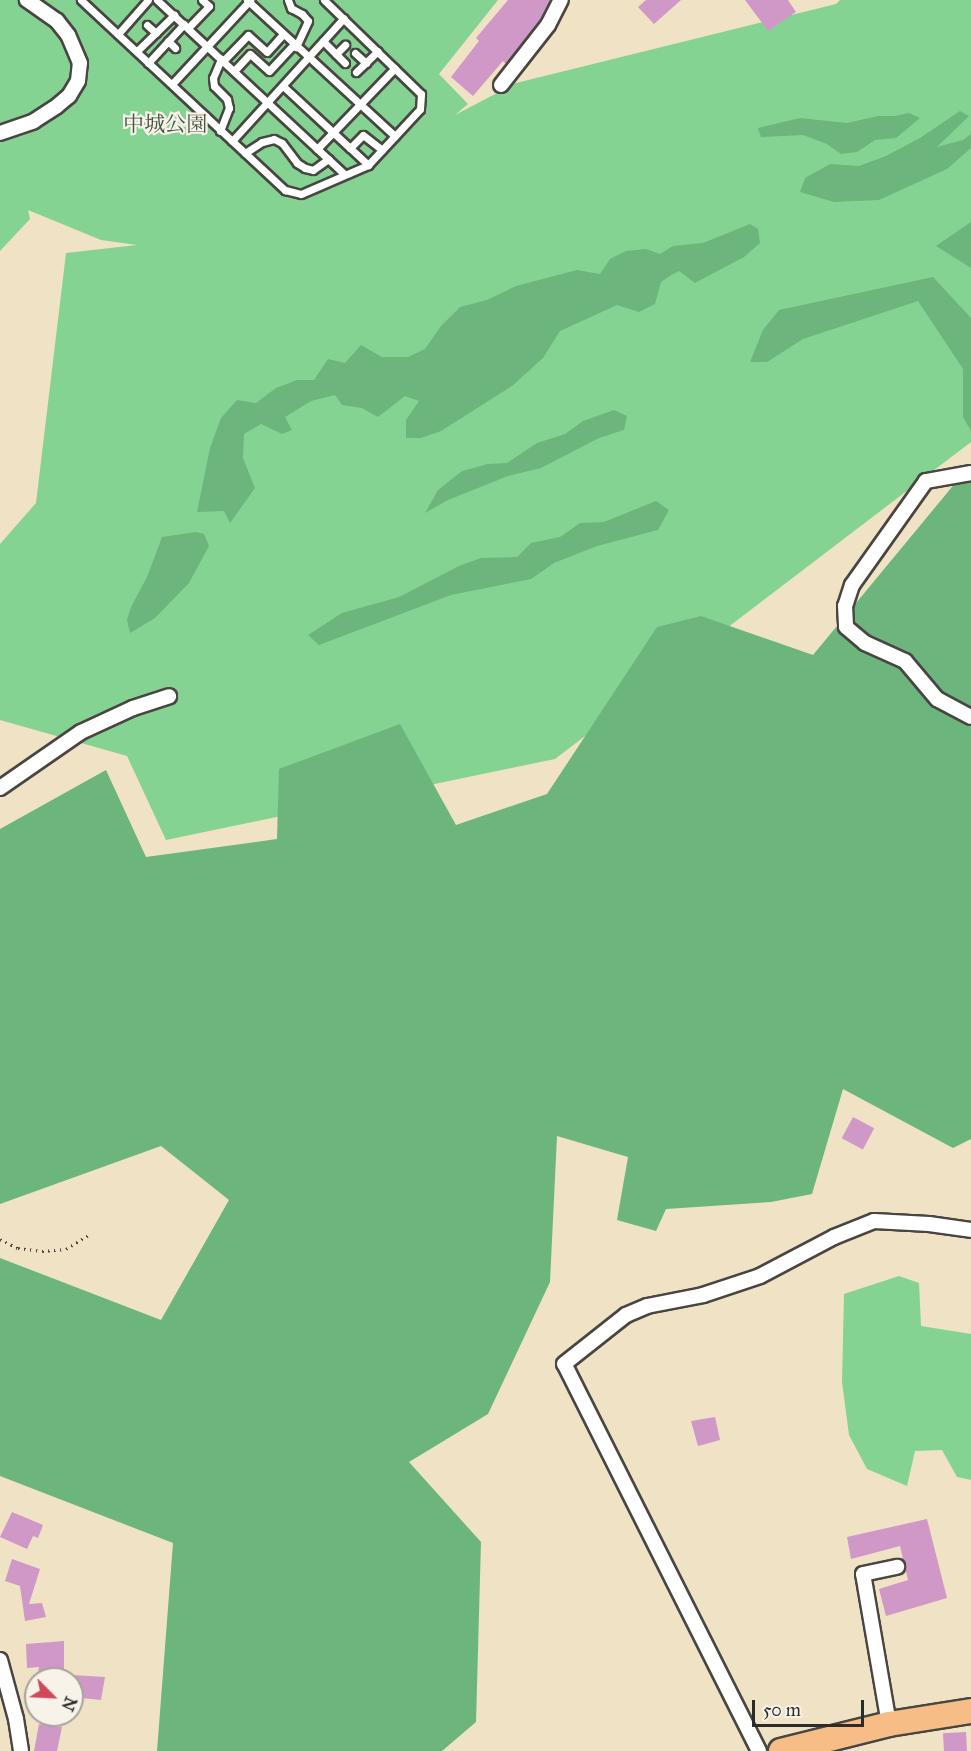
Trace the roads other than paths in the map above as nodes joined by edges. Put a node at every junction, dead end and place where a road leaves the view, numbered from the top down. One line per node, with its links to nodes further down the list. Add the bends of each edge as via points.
1 (27, 0): 42 (street, via 57,21 68,35 80,63 78,81 57,106 34,121)
2 (81, 0): 15 (lane)
3 (147, 0): 15 (lane)
4 (157, 0): 10 (lane)
5 (202, 0): 13 (lane, via 209,6)
6 (288, 0): 20 (lane, via 291,8 308,21)
7 (324, 0): 11 (lane)
8 (561, 0): 36 (street, via 548,24)
9 (248, 1): 16 (lane); 21 (lane)
10 (174, 15): 13 (lane); 14 (lane)
11 (344, 18): 18 (lane); 24 (lane)
12 (147, 25): 14 (lane)
13 (186, 26): 17 (lane); 21 (lane)
14 (156, 33): 23 (lane)
15 (118, 34): 23 (lane)
16 (282, 34): 20 (lane); 28 (lane, via 267,52 248,35)
17 (168, 41): 22 (lane); 29 (lane)
18 (323, 41): 26 (lane); 27 (lane)
19 (345, 45): 26 (lane)
20 (295, 46): 27 (lane); 33 (lane, via 269,71 250,54)
21 (208, 47): 28 (lane); 35 (lane)
22 (175, 48)
23 (137, 51): 29 (lane)
24 (378, 51): 31 (lane); 32 (lane)
25 (354, 53): 31 (lane)
26 (336, 54): 30 (lane)
27 (308, 58): 37 (lane); 39 (lane)
28 (222, 60): 33 (lane); 40 (lane, via 213,78 229,108)
29 (148, 63): 35 (lane)
30 (345, 63)
31 (366, 63): 34 (lane)
32 (395, 68): 39 (lane); 43 (lane, via 421,94 420,110)
33 (234, 72): 38 (lane)
34 (356, 72)
35 (172, 84): 40 (lane)
36 (501, 85)
37 (283, 86): 38 (lane); 41 (lane)
38 (267, 102): 44 (lane); 46 (lane)
39 (361, 105): 41 (lane); 43 (lane)
40 (220, 131): 44 (lane)
41 (332, 131): 45 (lane); 46 (lane)
42 (0, 133)
43 (395, 136): 47 (lane)
44 (232, 141): 48 (lane)
45 (350, 148): 47 (lane, via 363,135); 50 (lane)
46 (317, 149): 49 (lane)
47 (382, 150): 50 (lane)
48 (245, 153): 49 (lane, via 274,139 305,168 313,170); 51 (lane, via 285,190 301,194)
49 (328, 159): 51 (lane)
50 (368, 165): 51 (lane)
51 (344, 174)
52 (971, 473): 54 (street, via 926,481 852,585 845,606 846,627 865,643 905,661 937,699)
53 (169, 696): 55 (street, via 81,732)
54 (971, 717)
55 (0, 788)
56 (971, 1230): 62 (street, via 874,1221 760,1276 626,1315 564,1364)
57 (897, 1567): 60 (street, via 862,1574)
58 (0, 1660): 61 (street)
59 (971, 1711): 60 (highway)
60 (890, 1724): 63 (highway)
61 (21, 1751)
62 (759, 1751)
63 (781, 1751)

